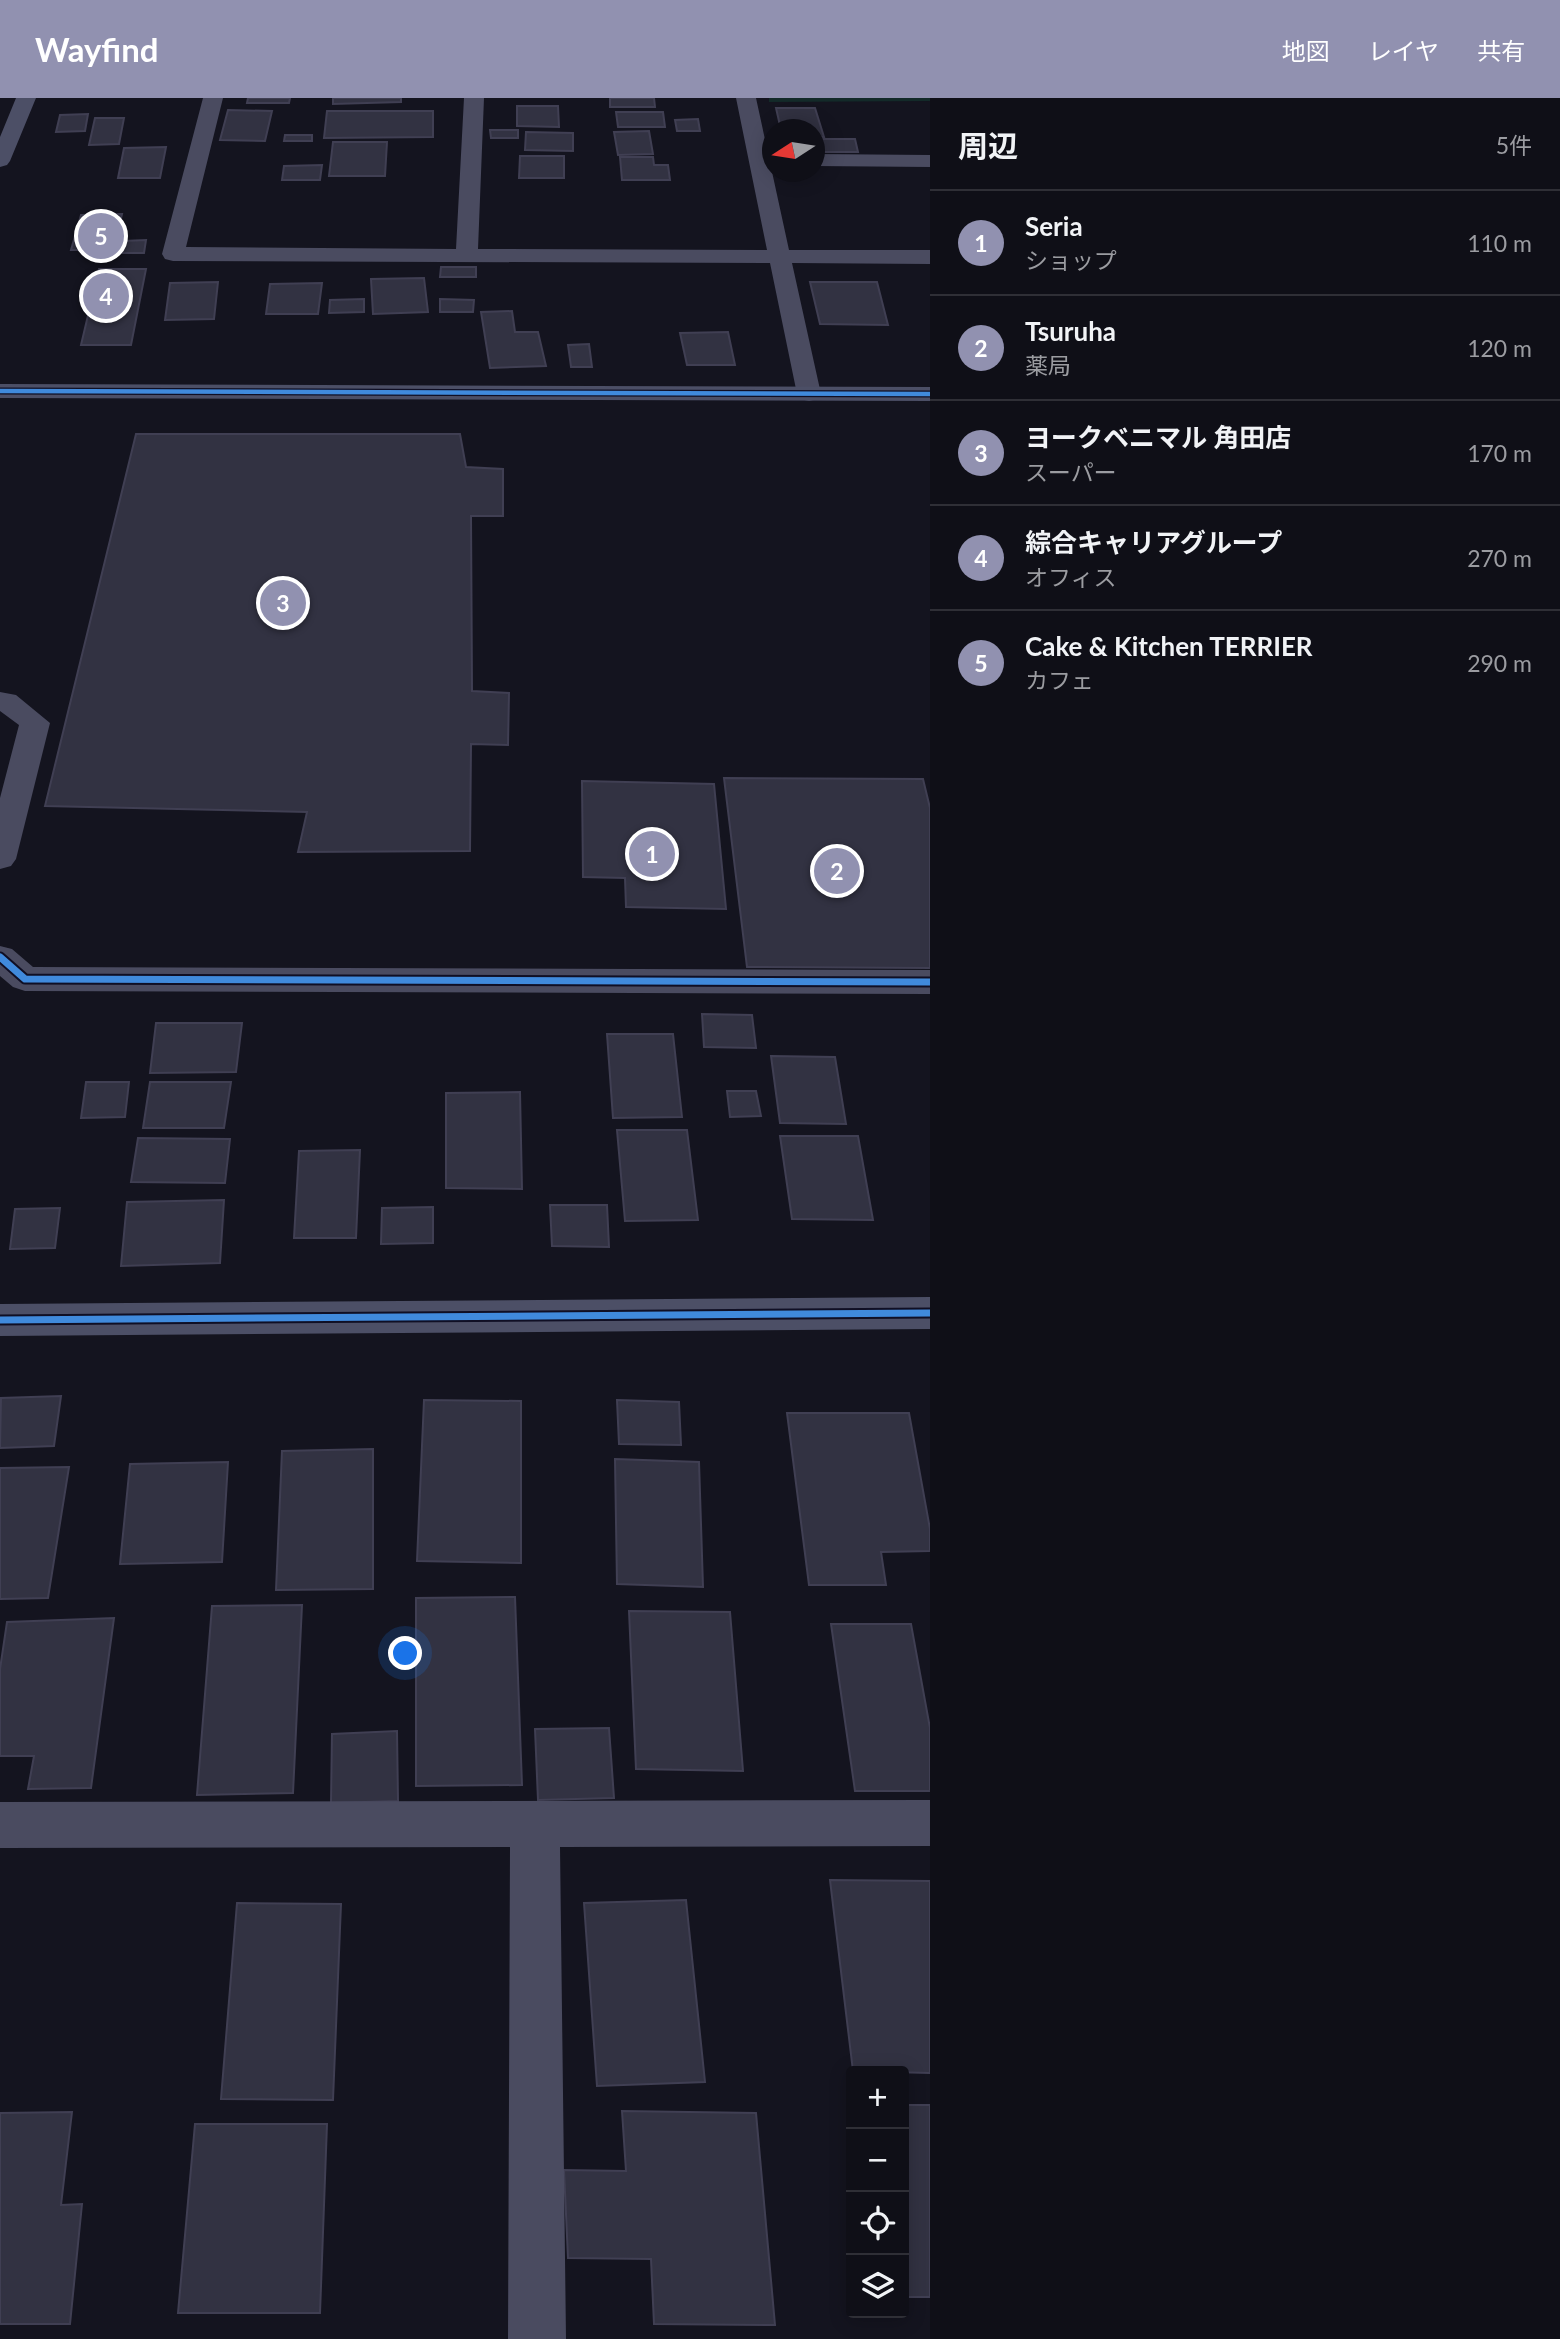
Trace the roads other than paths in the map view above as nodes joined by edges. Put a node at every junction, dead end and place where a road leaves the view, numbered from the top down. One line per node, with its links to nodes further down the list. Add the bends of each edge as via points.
1 (26, 98): 7 (street)
2 (213, 98): 10 (street, via 173,254)
3 (474, 98): 10 (street)
4 (746, 98): 5 (street)
5 (762, 148)
6 (825, 160): 8 (street)
7 (0, 161)
8 (930, 161)
9 (769, 182): 11 (street)
10 (467, 256): 11 (street)
11 (780, 256): 12 (street); 14 (street)
12 (930, 257)
13 (0, 391): 14 (street)
14 (809, 394): 15 (street)
15 (930, 394)
16 (0, 701): 17 (street, via 35,723)
17 (0, 859)
18 (0, 957): 19 (street, via 25,979)
19 (930, 982)
20 (930, 1313): 21 (street)
21 (0, 1320)
22 (930, 1823): 23 (street)
23 (535, 1824): 24 (street); 25 (street)
24 (0, 1825)
25 (537, 2339)

